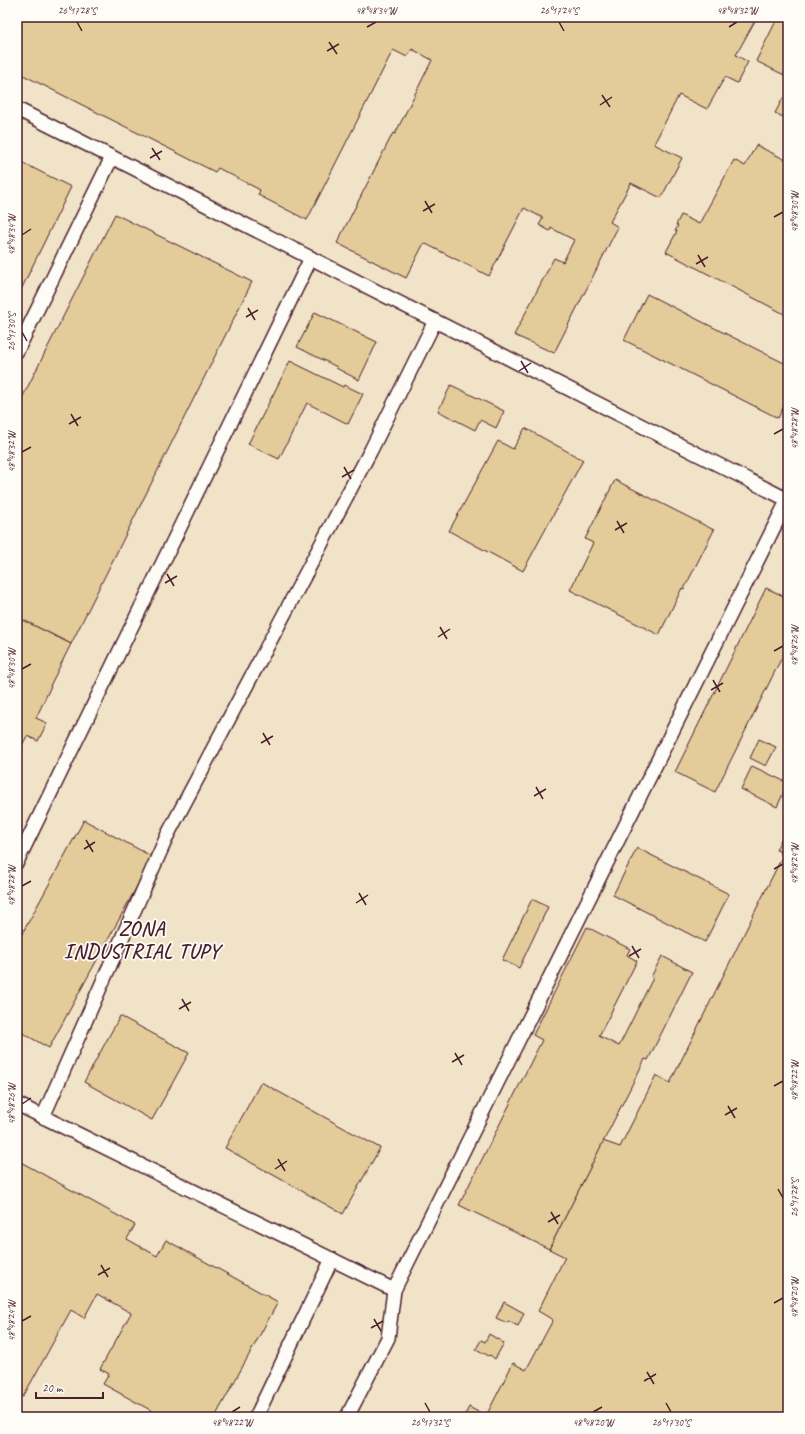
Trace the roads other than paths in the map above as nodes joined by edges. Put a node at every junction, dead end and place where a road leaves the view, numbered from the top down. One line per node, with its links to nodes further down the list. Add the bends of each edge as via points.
1 (17, 109): 2 (lane)
2 (112, 157): 3 (lane); 5 (lane)
3 (311, 258): 4 (lane); 7 (lane)
4 (435, 321): 6 (lane); 9 (lane, via 371,450 168,834)
5 (17, 352)
6 (788, 500): 11 (lane)
7 (17, 862)
8 (17, 1104): 9 (lane)
9 (43, 1117): 10 (lane)
10 (332, 1259): 11 (lane); 12 (lane)
11 (394, 1290): 13 (lane, via 388,1338)
12 (256, 1417)
13 (347, 1417)

